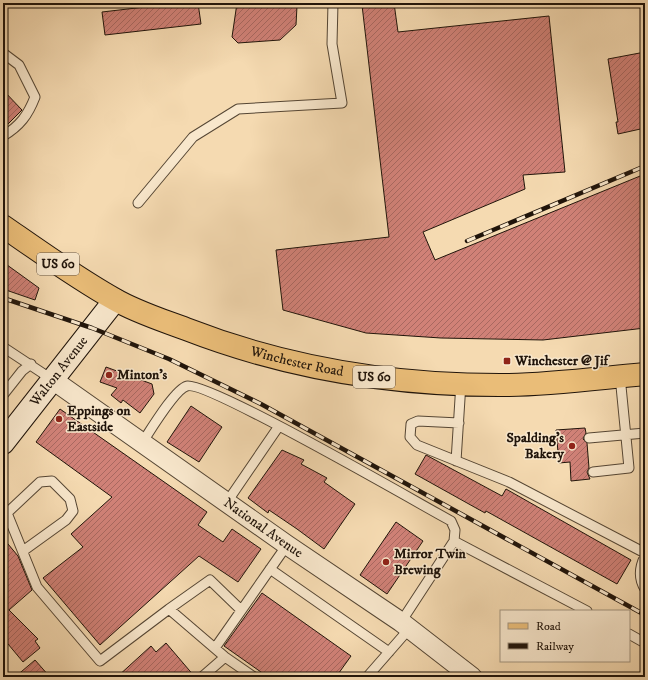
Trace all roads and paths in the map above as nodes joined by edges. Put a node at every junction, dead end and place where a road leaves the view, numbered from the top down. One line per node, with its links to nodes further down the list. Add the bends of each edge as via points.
1 (333, 3): 4 (lane, via 332,44 342,103 238,109 193,137)
2 (3, 53): 3 (lane, via 19,65 35,97 28,114 15,129)
3 (3, 136)
4 (138, 203)
5 (3, 226): 6 (main road, Winchester Road / US 60)
6 (115, 300): 11 (street, Walton Avenue); 12 (main road, Winchester Road / US 60, via 213,340 306,365 371,377)
7 (3, 347): 8 (lane)
8 (31, 364): 11 (lane); 13 (lane)
9 (645, 374): 10 (main road, Winchester Road / US 60)
10 (620, 376): 12 (main road, Winchester Road / US 60, via 509,384); 17 (lane)
11 (53, 380): 19 (street, Walton Avenue); 20 (street, National Avenue)
12 (461, 383): 14 (lane)
13 (3, 395)
14 (459, 423): 21 (lane); 21 (lane, via 418,422 411,424 410,430 410,438 417,445)
15 (279, 426): 20 (lane, via 194,385 186,386 177,393); 23 (lane); 25 (lane, via 450,521 455,530)
16 (645, 432): 17 (lane)
17 (626, 435): 18 (lane); 22 (lane, via 629,468)
18 (589, 438)
19 (3, 443)
20 (142, 443): 23 (street, National Avenue)
21 (456, 461): 28 (lane, via 509,482)
22 (594, 472)
23 (227, 502): 26 (street, National Avenue)
24 (5, 512): 27 (lane); 27 (lane, via 40,482 52,481 70,499 73,511 66,520)
25 (454, 541): 33 (lane); 34 (lane)
26 (286, 545): 29 (lane); 34 (street, National Avenue)
27 (24, 551): 31 (lane, via 37,587 100,661)
28 (645, 554): 30 (lane, via 640,566 640,581)
29 (270, 569): 32 (lane); 38 (lane)
30 (645, 589)
31 (170, 610): 32 (lane, via 210,580); 37 (lane)
32 (241, 610): 37 (lane)
33 (585, 610)
34 (405, 626): 38 (lane); 43 (street, National Avenue)
35 (630, 635): 36 (lane)
36 (645, 643)
37 (215, 648): 39 (lane)
38 (389, 652): 42 (lane)
39 (225, 657): 40 (lane); 41 (lane)
40 (202, 677)
41 (254, 677)
42 (367, 677)
43 (472, 677)

